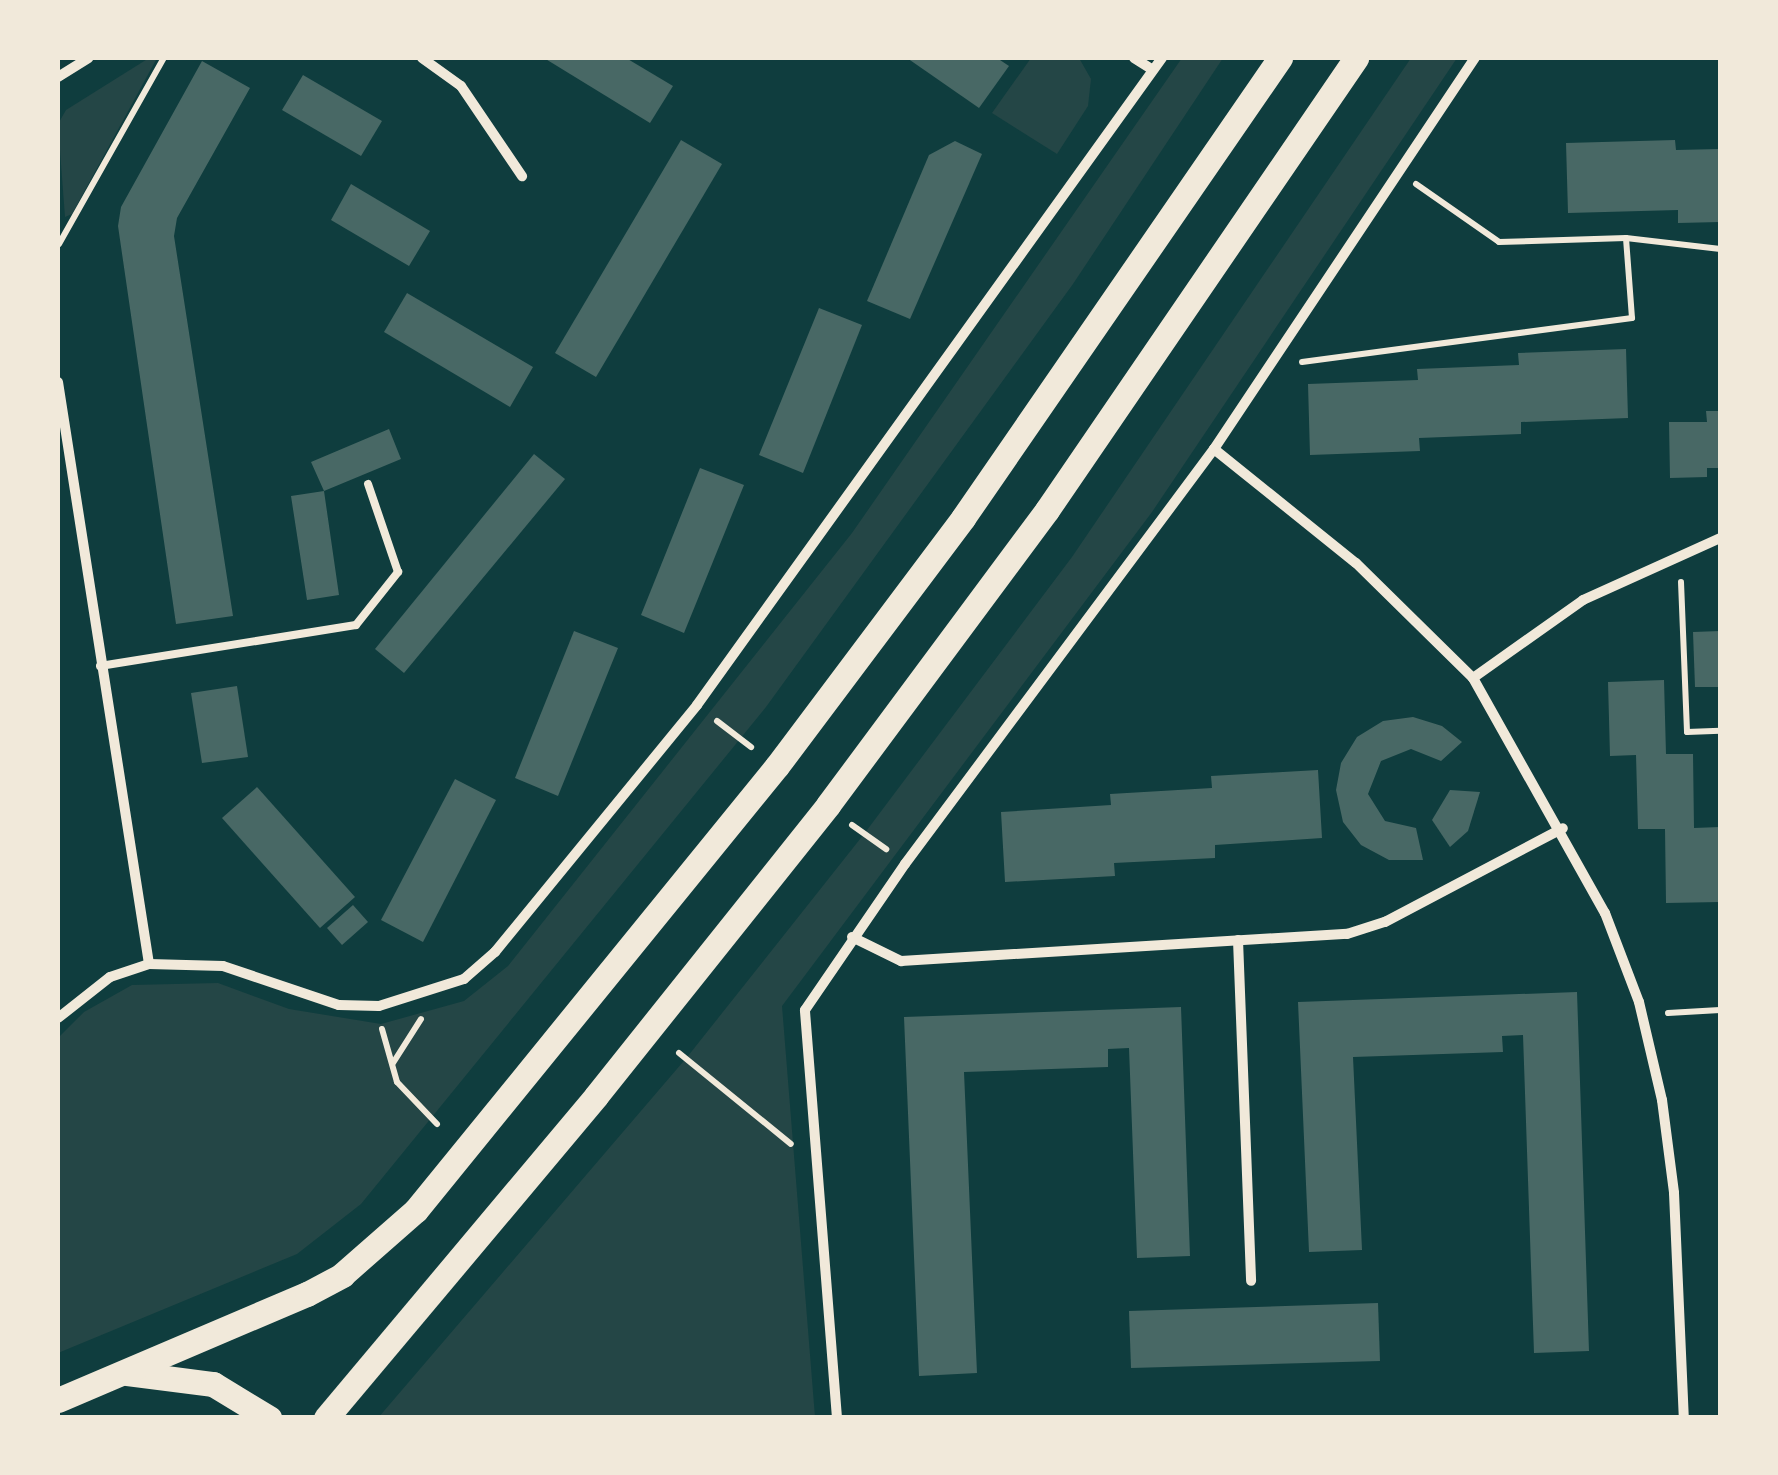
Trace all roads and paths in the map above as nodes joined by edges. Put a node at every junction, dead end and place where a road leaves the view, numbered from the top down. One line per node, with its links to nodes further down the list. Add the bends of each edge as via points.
1 (89, 58): 10 (street)
2 (164, 58): 14 (path)
3 (422, 58): 12 (street, via 460,86)
4 (1134, 58): 9 (street)
5 (1162, 58): 9 (street)
6 (1280, 58): 41 (main road, via 858,659 416,1210 342,1275 307,1294)
7 (1356, 58): 44 (main road, via 1047,510 850,775 596,1096)
8 (1475, 58): 11 (street)
9 (1154, 70): 30 (street, via 697,705 485,961 464,979 379,1006 310,997 223,966)
10 (58, 77)
11 (1398, 172): 13 (path, via 1499,242); 16 (street)
12 (522, 176)
13 (1626, 238): 15 (path); 16 (path, via 1632,318 1301,362)
14 (59, 244)
15 (1720, 248)
16 (1281, 349): 18 (street)
17 (58, 382): 20 (street)
18 (1214, 449): 25 (street, via 1356,563); 28 (street)
19 (368, 484): 24 (lane, via 398,572 356,624)
20 (74, 486): 21 (street); 24 (street)
21 (58, 490)
22 (1720, 538): 23 (street)
23 (1680, 554): 25 (street, via 1584,600); 26 (path, via 1687,732)
24 (100, 666): 30 (street)
25 (1473, 678): 27 (street)
26 (1720, 731)
27 (1562, 828): 29 (street, via 1385,922 1346,934); 46 (street, via 1639,1002 1662,1100 1674,1193)
28 (852, 937): 29 (street, via 900,961); 39 (street, via 805,1010)
29 (1238, 940): 40 (street)
30 (149, 964): 34 (street, via 110,976)
31 (1720, 1010): 32 (path)
32 (1701, 1011)
33 (423, 1016): 37 (path)
34 (58, 1018)
35 (381, 1024): 37 (path)
36 (679, 1053): 39 (path)
37 (393, 1064): 38 (path, via 404,1093)
38 (437, 1124)
39 (815, 1164): 45 (street)
40 (1251, 1281)
41 (112, 1373): 42 (main road); 43 (main road, via 213,1384)
42 (58, 1400)
43 (269, 1418)
44 (326, 1418)
45 (836, 1418)
46 (1684, 1418)

